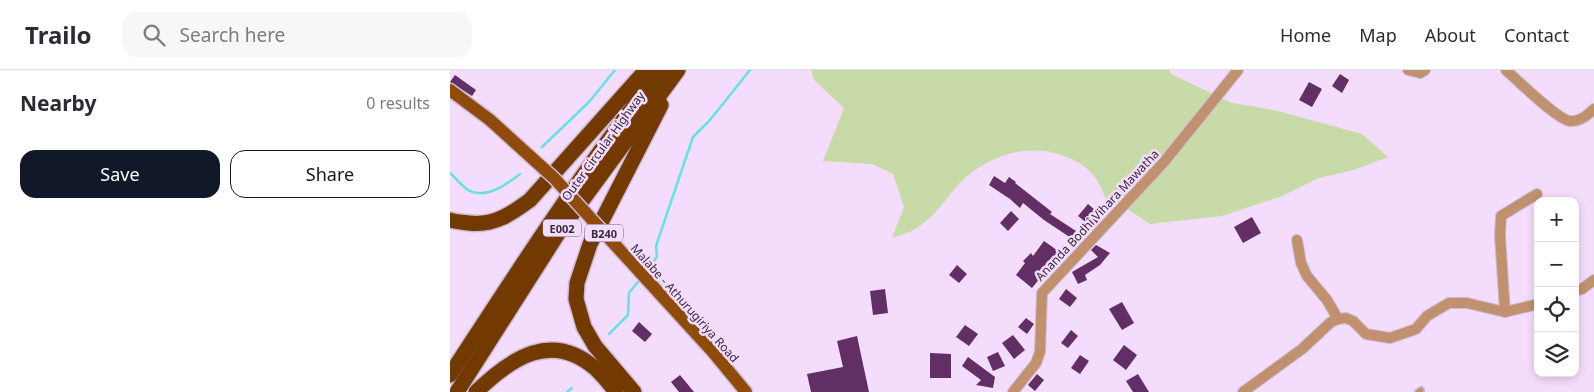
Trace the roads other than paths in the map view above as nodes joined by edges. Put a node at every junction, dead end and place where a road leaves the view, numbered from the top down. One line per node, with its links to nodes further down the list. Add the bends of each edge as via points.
1 (646, 70): 11 (highway, via 530,200 512,214 481,224)
2 (662, 70): 18 (highway, Outer Circular Highway / E002, via 547,227)
3 (678, 70): 19 (highway, Outer Circular Highway / E002, via 559,232); 22 (highway, via 590,244 577,283 576,299 584,327 595,346)
4 (1238, 70): 24 (street, Ananda Bodhi Vihara Mawatha, via 1164,162 1042,293 1040,352)
5 (1408, 70): 6 (street, via 1420,73)
6 (1425, 70)
7 (1506, 70): 9 (street, via 1568,121 1577,121)
8 (450, 90): 23 (main road, Malabe - Athurugiriya Road / B240, bridge, via 490,120 554,178)
9 (1594, 109)
10 (1537, 194): 16 (street, via 1501,216)
11 (450, 220)
12 (1297, 240): 17 (street, via 1300,262 1307,276)
13 (1594, 280): 14 (street)
14 (1579, 290)
15 (1534, 305): 16 (street)
16 (1504, 312): 17 (street, via 1467,303 1449,303 1427,316 1416,329 1390,338 1366,334 1353,321)
17 (1342, 318): 25 (street, via 1331,322 1302,349)
18 (450, 375)
19 (457, 392)
20 (476, 392): 21 (highway, via 523,355 549,349 574,354 596,368)
21 (616, 392)
22 (634, 392)
23 (746, 392)
24 (1013, 392)
25 (1243, 392)

